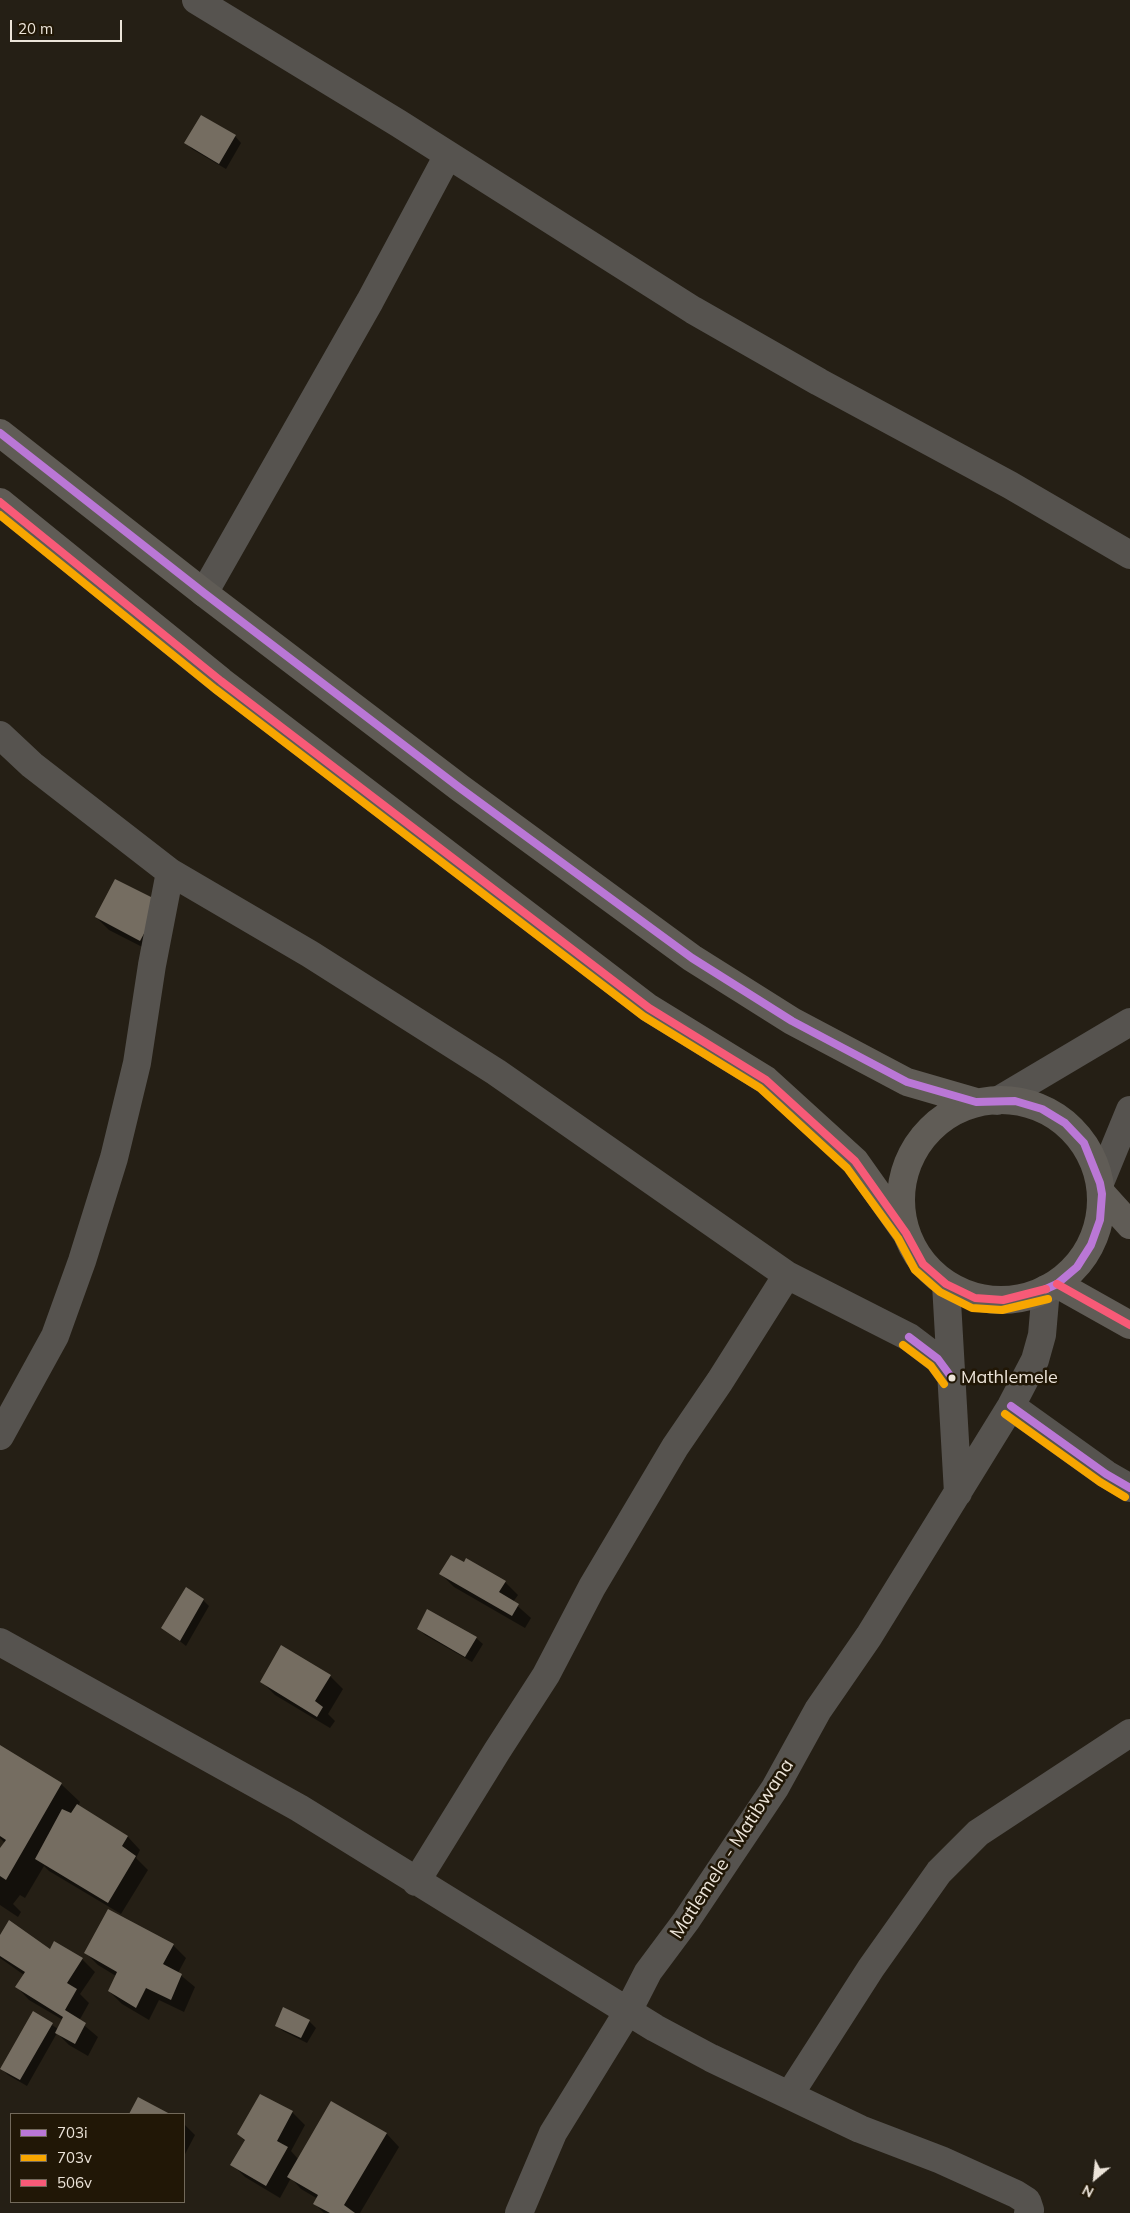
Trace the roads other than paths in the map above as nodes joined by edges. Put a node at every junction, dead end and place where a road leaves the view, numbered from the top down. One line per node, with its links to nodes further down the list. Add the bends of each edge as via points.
1 (196, 0): 2 (street)
2 (448, 155): 5 (street, via 693,310); 6 (street, via 370,301)
3 (0, 433): 6 (main road)
4 (0, 502): 14 (main road, via 221,681 641,1002 766,1080 856,1161)
5 (1130, 555)
6 (204, 593): 10 (main road, via 460,788 692,958 792,1021 907,1082)
7 (0, 735): 8 (street, via 32,765)
8 (170, 872): 15 (street, via 310,954 496,1072); 21 (street, via 137,1063 114,1158 55,1336)
9 (1130, 1022): 10 (street)
10 (987, 1101): 12 (main road, via 1016,1101 1042,1109 1065,1123 1084,1143); 14 (main road, via 935,1124 915,1148 903,1177 902,1206)
11 (1130, 1110): 12 (street)
12 (1101, 1188): 13 (main road); 17 (main road, via 1100,1220 1091,1245 1077,1267)
13 (1130, 1225)
14 (906, 1232): 16 (main road, via 923,1264)
15 (787, 1275): 19 (street, via 909,1338 938,1359); 26 (street, via 675,1447 592,1586 546,1676)
16 (946, 1284): 17 (main road, via 974,1298 1003,1300); 19 (street)
17 (1051, 1287): 18 (main road); 20 (street, Matlemele - Matibwana, via 1035,1360)
18 (1130, 1325)
19 (952, 1378): 23 (street)
20 (1011, 1406): 22 (street); 23 (street, Matlemele - Matibwana)
21 (0, 1436)
22 (1130, 1488)
23 (958, 1493): 27 (street, Matlemele - Matibwana, via 869,1636 818,1710 776,1788 648,1972)
24 (0, 1642): 26 (street, via 298,1808)
25 (1130, 1733): 28 (street, via 978,1833 939,1872 871,1968)
26 (416, 1882): 27 (street)
27 (627, 2013): 28 (street, via 711,2058); 29 (street, Matlemele - Matibwana, via 553,2133)
28 (790, 2094): 30 (street, via 860,2128 1016,2194 1027,2201)
29 (519, 2213)
30 (1028, 2213)

